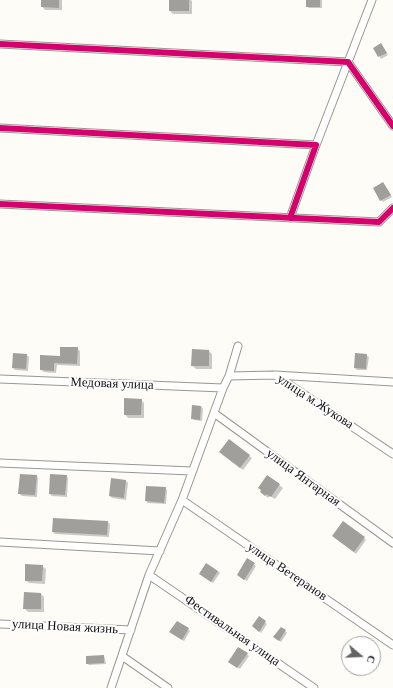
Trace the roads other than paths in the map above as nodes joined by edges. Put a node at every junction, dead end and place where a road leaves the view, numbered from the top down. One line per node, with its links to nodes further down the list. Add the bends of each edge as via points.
1 (372, 0): 3 (street)
2 (0, 44): 3 (street)
3 (348, 62): 4 (street); 6 (street)
4 (393, 126)
5 (0, 128): 6 (street)
6 (316, 145): 9 (street)
7 (0, 204): 9 (street)
8 (393, 208): 9 (street, via 378,222)
9 (290, 218)
10 (238, 346): 12 (street)
11 (275, 375): 12 (street, улица м.Жукова); 14 (street); 17 (street, улица м.Жукова)
12 (229, 376): 15 (street)
13 (0, 379): 15 (street, Медовая улица)
14 (393, 382)
15 (223, 388): 16 (street)
16 (214, 413): 19 (street); 22 (street, улица Янтарная)
17 (393, 454)
18 (0, 463): 19 (street)
19 (192, 471): 20 (street)
20 (182, 500): 23 (street); 27 (street, улица Ветеранов)
21 (0, 542): 23 (street)
22 (393, 543)
23 (160, 551): 24 (street)
24 (149, 575): 26 (street); 31 (street, Фестивальная улица)
25 (0, 624): 26 (street, улица Новая жизнь)
26 (131, 630): 28 (street)
27 (393, 645)
28 (122, 656): 29 (street); 30 (street)
29 (111, 688)
30 (168, 688)
31 (314, 688)

